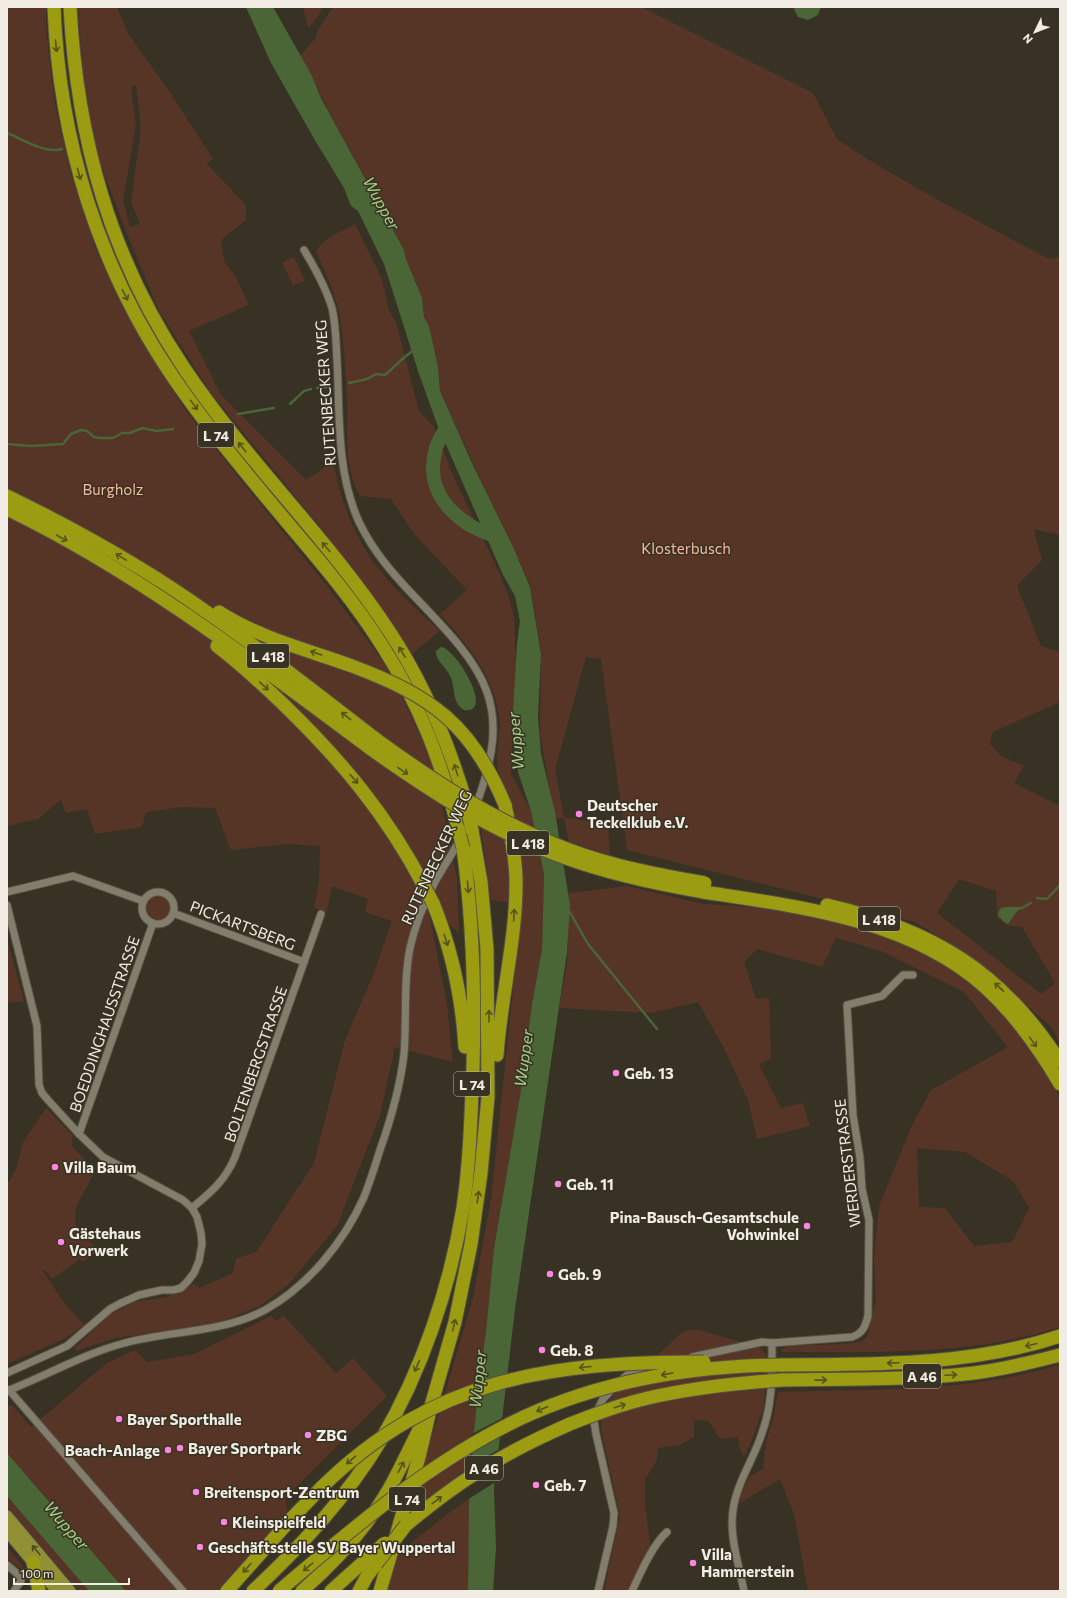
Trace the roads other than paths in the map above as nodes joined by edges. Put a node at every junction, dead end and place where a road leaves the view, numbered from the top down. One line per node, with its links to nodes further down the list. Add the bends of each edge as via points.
1 (54, 7): 22 (highway, L 74, one-way to 22, bridge, via 57,58 70,137 84,193 103,246 124,293 156,351 208,425 361,613 383,646 416,705 445,779 463,848 470,916 473,1004 472,1099 468,1167 457,1242 445,1292)
2 (70, 7): 19 (highway, L 74, one-way to 2, bridge, via 487,949 481,882 472,830 454,763 435,715 390,633 346,571 219,417 169,344 141,293 117,239 93,166 79,102)
3 (304, 250): 28 (street, RUTENBECKER WEG, via 321,281 332,309 336,338 340,447 352,503 367,537 384,564 460,646 483,680 494,725 489,763 465,832 434,884 416,926 407,978 404,1054 392,1116 364,1197 324,1260 280,1300 263,1311 239,1321 120,1344)
4 (7, 496): 6 (highway, L 418, one-way to 4, via 92,540)
5 (7, 509): 7 (highway, L 418, one-way to 7, via 84,550)
6 (155, 577): 8 (highway, L 418, one-way to 6, via 244,639); 19 (highway, L 418, one-way to 6, bridge, via 495,1081 516,879 513,844 505,805 484,762 455,725 422,698 385,678 248,628 176,584)
7 (161, 596): 8 (highway, L 418); 22 (highway, L 74, one-way to 22, bridge, via 178,616 224,651 318,739 380,812 403,847 433,903 459,988 466,1056 463,1164 458,1206)
8 (374, 744): 17 (highway, L 418, bridge, via 459,807 504,831 569,860 642,881 705,888 846,918 913,942 943,957 983,986)
9 (7, 892): 10 (street, via 73,876)
10 (143, 902): 12 (street, PICKARTSBERG, via 155,892 166,894 173,902); 14 (street, via 143,915)
11 (7, 905): 20 (street, via 37,1026 40,1089)
12 (173, 913): 14 (street, PICKARTSBERG, via 168,921); 15 (street, PICKARTSBERG)
13 (321, 914): 15 (street, BOLTENBERGSTRASSE)
14 (153, 923): 20 (street, BOEDDINGHAUSSTRASSE)
15 (304, 962): 21 (street, BOLTENBERGSTRASSE, via 230,1170 215,1189)
16 (913, 975): 24 (street, WERDERSTRASSE, via 903,975 882,996 847,1005 853,1115 862,1189 869,1220 868,1316 865,1327 852,1337)
17 (1056, 1062): 18 (highway)
18 (1060, 1084)
19 (488, 1097): 29 (highway, L 74, one-way to 19, via 455,1322 471,1244)
20 (79, 1134): 21 (street, via 107,1160 183,1200)
21 (192, 1208): 27 (street, via 201,1228 202,1244 199,1261 188,1282 181,1288 139,1295 119,1304 67,1346)
22 (435, 1316): 42 (highway, L 74, one-way to 42, via 423,1353 381,1440 357,1476 314,1530)
23 (1060, 1336): 26 (highway, A 46, one-way to 26, bridge, via 967,1357 915,1362)
24 (772, 1343): 48 (street, via 762,1342 633,1370 603,1399 594,1421 614,1513); 50 (street, via 771,1397 768,1414 755,1452 738,1488 733,1510 734,1541)
25 (1060, 1355): 33 (highway, A 46, one-way to 25, bridge, via 406,1524 477,1472 509,1453 570,1424 621,1406 674,1393 733,1384 965,1374)
26 (762, 1366): 41 (highway, one-way to 41, bridge, via 714,1362 624,1364 554,1370 492,1384 440,1404 400,1425 356,1456 292,1518); 43 (highway, A 46, one-way to 43, bridge, via 698,1370 637,1380 580,1395 521,1419 486,1436 408,1486)
27 (7, 1373)
28 (8, 1390): 40 (street)
29 (431, 1406): 44 (highway, L 74, one-way to 29, via 339,1556 389,1490); 47 (highway, L 74)
30 (7, 1516): 39 (main road, one-way to 30)
31 (7, 1531): 34 (main road)
32 (666, 1532): 49 (street)
33 (373, 1560): 45 (highway); 46 (highway)
34 (33, 1562): 37 (highway); 38 (main road)
35 (7, 1565): 36 (street, via 21,1577)
36 (14, 1591)
37 (39, 1591)
38 (57, 1591)
39 (70, 1591)
40 (183, 1591)
41 (227, 1591)
42 (253, 1591)
43 (279, 1591)
44 (302, 1591)
45 (331, 1591)
46 (359, 1591)
47 (380, 1591)
48 (598, 1591)
49 (632, 1591)
50 (744, 1591)

